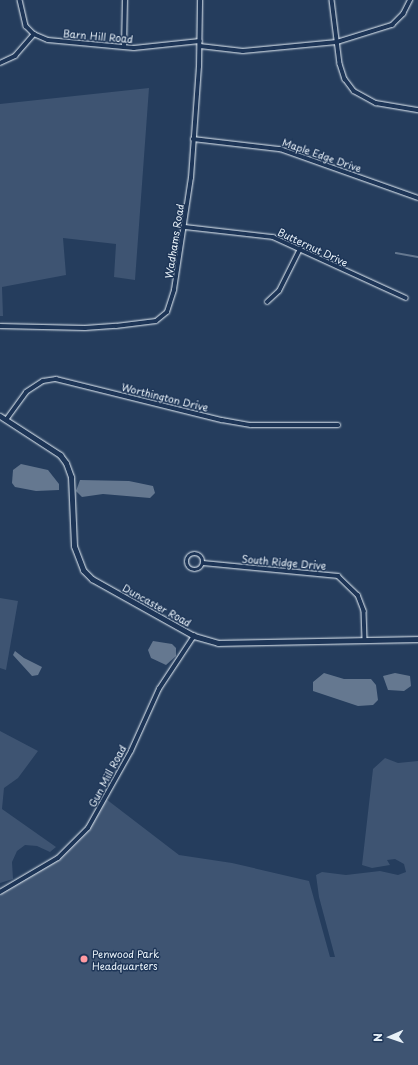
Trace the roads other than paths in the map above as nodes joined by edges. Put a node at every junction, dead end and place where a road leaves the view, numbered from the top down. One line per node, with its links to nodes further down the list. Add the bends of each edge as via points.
1 (20, 0): 6 (street, via 22,17)
2 (125, 0): 10 (street)
3 (200, 0): 7 (street, Wadhams Road)
4 (332, 0): 8 (street)
5 (410, 0): 8 (street, via 403,14 392,25)
6 (34, 34): 10 (street, Barn Hill Road, via 48,40); 11 (street, via 15,56)
7 (200, 41): 9 (street, Wadhams Road); 10 (street, Barn Hill Road, via 145,48)
8 (337, 42): 9 (street, via 244,51); 12 (street, via 341,70 360,95 376,103)
9 (200, 46): 13 (street, Wadhams Road)
10 (124, 47)
11 (0, 62)
12 (418, 110)
13 (193, 139): 14 (street, Maple Edge Drive, via 280,148); 15 (street, Wadhams Road)
14 (418, 198)
15 (184, 227): 16 (street, Butternut Drive, via 266,235); 19 (street, Wadhams Road, via 171,305 163,317 156,321 84,328)
16 (300, 249): 17 (street, Butternut Drive); 18 (street, via 279,291)
17 (406, 298)
18 (267, 302)
19 (0, 326)
20 (0, 416): 21 (street, Duncaster Road)
21 (6, 420): 22 (street, Worthington Drive, via 26,392 44,381 56,379 251,425); 24 (street, Duncaster Road, via 60,455 66,463 71,477 74,546 83,570 92,579)
22 (338, 425)
23 (203, 563): 23 (street, South Ridge Drive, via 200,557 194,555 187,563 195,570); 25 (street, South Ridge Drive, via 338,576 358,595 364,611)
24 (194, 636): 25 (street, Duncaster Road, via 218,643); 27 (street, Gun Mill Road, via 159,689 127,758 88,828 58,858)
25 (365, 639): 26 (street, Duncaster Road)
26 (418, 639)
27 (0, 892)

